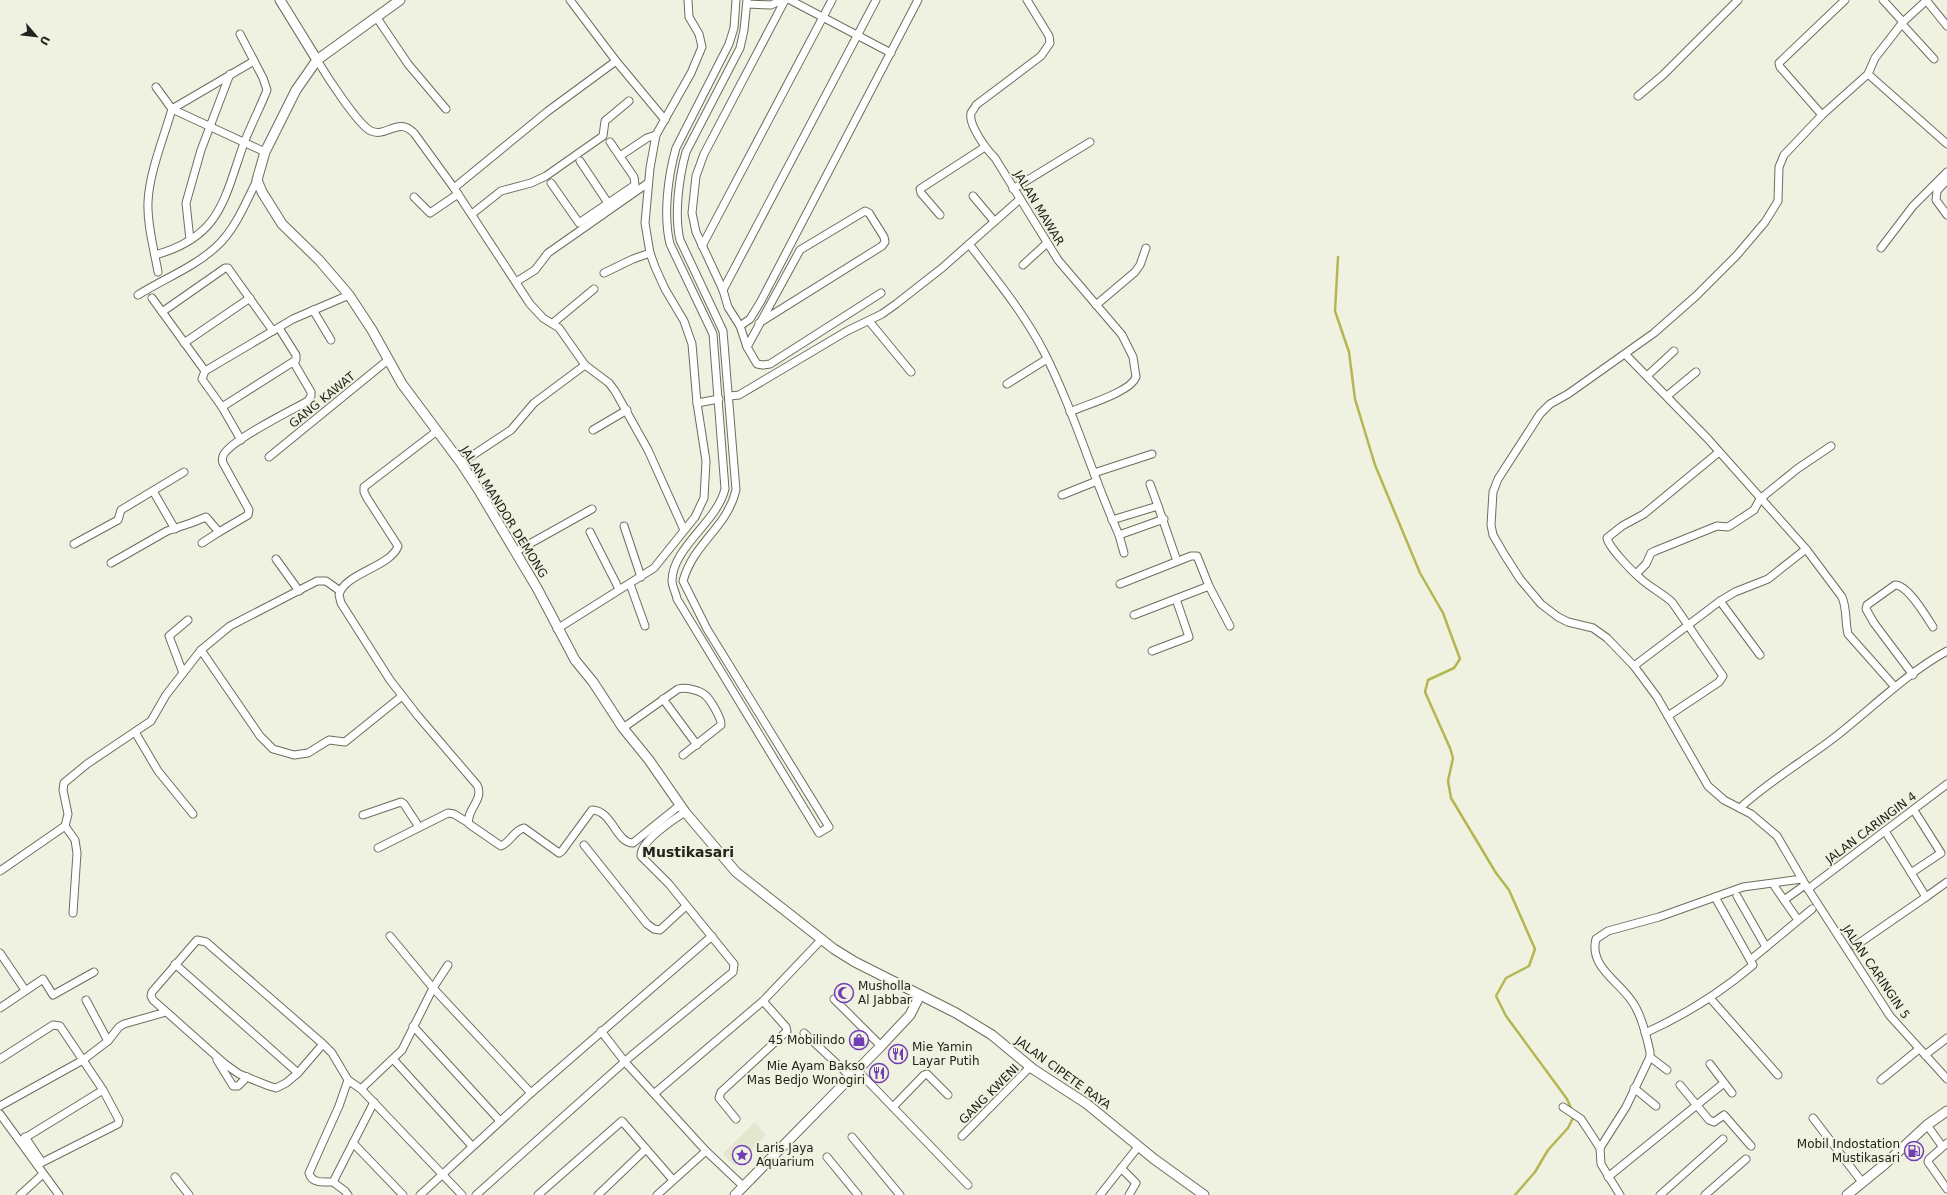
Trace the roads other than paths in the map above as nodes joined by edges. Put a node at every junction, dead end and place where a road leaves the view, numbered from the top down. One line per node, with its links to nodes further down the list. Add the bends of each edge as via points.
1 (280, 0): 26 (main road)
2 (400, 0): 19 (main road)
3 (570, 0): 28 (street)
4 (688, 0): 39 (street, via 688,17 699,34 702,47 691,73)
5 (736, 0): 36 (street, via 734,28 729,44)
6 (782, 0): 17 (street, via 770,5)
7 (785, 0): 70 (street, via 704,154 696,176 692,213)
8 (790, 0): 18 (street)
9 (832, 0): 18 (street)
10 (876, 0): 23 (street)
11 (918, 0): 24 (street)
12 (1027, 0): 46 (street, JALAN MAWAR, via 1049,36 1050,43 1041,56 986,97 971,113 974,127)
13 (1738, 0): 32 (street, via 1663,75)
14 (1845, 0): 37 (street, via 1779,63)
15 (1883, 0): 20 (street)
16 (1927, 0): 20 (street); 21 (street)
17 (747, 2): 38 (street, via 740,48)
18 (823, 17): 23 (street); 70 (street)
19 (377, 18): 26 (main road); 35 (street, via 408,64)
20 (1902, 23): 25 (street); 30 (street, via 1875,58)
21 (1947, 26)
22 (240, 34): 27 (street)
23 (857, 35): 24 (street); 82 (street)
24 (890, 53): 67 (street)
25 (1934, 59)
26 (316, 60): 47 (main road, via 296,90); 56 (street, via 366,128 382,132 399,126 410,128)
27 (254, 61): 29 (street); 44 (street, via 268,90)
28 (616, 61): 39 (street); 56 (street, via 548,111)
29 (230, 74): 34 (street); 40 (street)
30 (1868, 74): 37 (street, JALAN CARINGIN 5); 45 (street)
31 (156, 87): 34 (street)
32 (1638, 96)
33 (629, 101): 61 (street, via 605,121 603,136 557,170 537,180 501,191)
34 (172, 109): 40 (street); 76 (street, via 148,200)
35 (446, 109)
36 (696, 111): 38 (street); 74 (street, via 676,148 671,166 666,228)
37 (1822, 115): 100 (street, JALAN CARINGIN 5, via 1790,147 1781,160 1778,201 1765,222 1716,276 1673,317)
38 (705, 116): 69 (street, via 686,152 682,168 677,227)
39 (664, 120): 41 (street)
40 (209, 126): 44 (street); 65 (street, via 186,203)
41 (656, 135): 48 (street); 54 (street)
42 (610, 142): 48 (street)
43 (1090, 142): 55 (street)
44 (244, 143): 47 (street); 65 (street, via 237,170 222,205 206,228)
45 (1947, 144)
46 (985, 147): 55 (street, JALAN MAWAR, via 995,158); 62 (street, via 920,189)
47 (265, 152): 51 (main road)
48 (620, 156): 60 (street, via 634,177 635,185)
49 (580, 161): 60 (street)
50 (1947, 172): 72 (street, via 1913,206)
51 (257, 180): 84 (street, via 238,218 217,246 205,256); 85 (main road, JALAN MANDOR DEMONG, via 271,209 282,224 319,260)
52 (1947, 180): 63 (street, via 1937,191 1936,200)
53 (552, 183): 60 (street, via 579,223)
54 (648, 183): 75 (street, via 645,223); 80 (street, via 548,253 535,270)
55 (1013, 189): 59 (street, JALAN MAWAR)
56 (456, 191): 58 (street, via 430,213); 61 (street)
57 (973, 196): 64 (street)
58 (414, 197)
59 (1020, 200): 64 (street); 66 (street, JALAN MAWAR)
60 (608, 203)
61 (472, 214): 80 (street)
62 (940, 215)
63 (1947, 215)
64 (994, 221): 68 (street)
65 (190, 240): 76 (street, via 175,249)
66 (1047, 243): 77 (street); 88 (street, JALAN MAWAR, via 1069,275)
67 (790, 244): 73 (street); 94 (street, via 750,319)
68 (969, 244): 91 (street, via 911,293); 101 (street, via 1026,322)
69 (683, 246): 74 (street); 110 (street, via 723,331)
70 (702, 246): 82 (street)
71 (1146, 248): 88 (street, via 1135,272)
72 (1881, 248)
73 (800, 250): 93 (street); 93 (street, via 865,211 869,213 885,242)
74 (673, 251): 112 (street, via 713,334)
75 (650, 253): 79 (street); 113 (street, via 665,289 689,332 694,353)
76 (155, 255): 78 (street)
77 (1023, 265)
78 (158, 272)
79 (604, 273)
80 (516, 282): 92 (street, via 539,314)
81 (594, 289): 92 (street)
82 (723, 290): 94 (street, via 728,307)
83 (881, 293): 98 (street, via 770,364 757,364)
84 (138, 295)
85 (349, 295): 89 (street); 102 (main road, JALAN MANDOR DEMONG)
86 (152, 298): 90 (street)
87 (250, 298): 90 (street, via 230,270 225,268); 95 (street); 97 (street)
88 (1096, 305): 116 (street, JALAN MAWAR, via 1116,327 1128,346 1136,377 1131,385)
89 (313, 310): 95 (street); 96 (street)
90 (162, 312): 97 (street)
91 (869, 321): 106 (street); 110 (street, via 847,331 739,395)
92 (553, 323): 104 (street)
93 (760, 323): 98 (street)
94 (740, 326): 98 (street)
95 (276, 329): 103 (street, via 296,355); 105 (street)
96 (331, 340)
97 (184, 343): 105 (street)
98 (747, 347)
99 (1674, 351): 108 (street)
100 (1625, 354): 108 (street); 173 (street, JALAN CARINGIN 5, via 1550,404 1540,414 1498,479 1493,492 1491,525 1493,535 1504,554 1541,604 1558,617 1602,633)
101 (1047, 359): 109 (street); 116 (street)
102 (388, 360): 118 (main road, JALAN MANDOR DEMONG, via 402,384); 123 (street, GANG KAWAT)
103 (294, 363): 114 (street); 119 (street, via 311,392 310,399)
104 (585, 365): 115 (street, via 609,383); 124 (street, via 534,403 511,430)
105 (205, 371): 114 (street, via 202,379)
106 (911, 372)
107 (1696, 372): 111 (street)
108 (1647, 376): 111 (street)
109 (1007, 384)
110 (730, 396): 167 (street, via 736,490 734,501 724,518 696,551 683,581)
111 (1667, 396): 121 (street)
112 (719, 399): 113 (street); 168 (street, via 726,489 715,512 687,544 677,563 672,581 677,599)
113 (697, 403): 138 (street, via 706,461 704,498 695,517)
114 (222, 407): 119 (street)
115 (627, 410): 117 (street); 138 (street)
116 (1070, 412): 126 (street)
117 (593, 430)
118 (437, 431): 124 (main road, JALAN MANDOR DEMONG); 156 (street, via 364,487 367,498 398,546 393,554)
119 (241, 440): 139 (street, via 224,454 223,463 249,512)
120 (1831, 446): 131 (street)
121 (1720, 452): 131 (street); 150 (street, via 1644,514 1609,535 1608,541)
122 (1152, 454): 126 (street)
123 (270, 457)
124 (461, 463): 145 (main road, JALAN MANDOR DEMONG)
125 (184, 472): 129 (street)
126 (1094, 473): 127 (street)
127 (1098, 481): 130 (street); 135 (street)
128 (1150, 484): 132 (street)
129 (153, 491): 137 (street); 143 (street, via 121,510 118,520)
130 (1062, 494)
131 (1760, 499): 144 (street); 150 (street, via 1754,510 1728,527 1717,526 1654,551)
132 (1158, 506): 134 (street); 135 (street)
133 (592, 509): 145 (street)
134 (1164, 519): 141 (street); 148 (street)
135 (1112, 520): 141 (street)
136 (624, 526): 151 (street)
137 (175, 529): 139 (street, via 206,516); 149 (street, via 162,533)
138 (684, 530): 151 (street, via 658,564)
139 (219, 532): 142 (street)
140 (590, 532): 155 (street)
141 (1119, 536): 146 (street)
142 (202, 542)
143 (74, 544)
144 (1806, 549): 159 (street, via 1768,579); 176 (street, via 1845,603 1848,634)
145 (515, 552): 166 (main road, JALAN MANDOR DEMONG, via 537,588)
146 (1124, 553)
147 (276, 559): 157 (street)
148 (1177, 561): 153 (street); 154 (street, via 1197,556)
149 (112, 563)
150 (1636, 574): 162 (street, via 1672,602)
151 (641, 577): 152 (street)
152 (630, 584): 155 (street); 163 (street)
153 (1120, 584)
154 (1209, 586): 158 (street); 164 (street)
155 (619, 589): 166 (street)
156 (340, 590): 157 (street, via 322,580); 177 (street, via 341,603)
157 (299, 591): 169 (street, via 230,626)
158 (1176, 599): 160 (street); 170 (street, via 1189,637)
159 (1720, 601): 162 (street); 172 (street)
160 (1134, 615)
161 (188, 620): 174 (street, via 169,636)
162 (1688, 625): 173 (street); 179 (street, via 1722,676 1719,682)
163 (645, 626)
164 (1230, 626)
165 (1933, 627): 175 (street, via 1908,593 1898,585 1867,605 1866,609 1874,623)
166 (557, 629): 180 (main road, JALAN MANDOR DEMONG, via 575,660 593,682)
167 (707, 629): 168 (street); 168 (street, via 829,827 819,833)
168 (698, 633)
169 (201, 650): 174 (street); 177 (street, via 260,736 273,749 284,753 308,753 329,740 345,742)
170 (1152, 651)
171 (1947, 651): 175 (street)
172 (1760, 655)
173 (1634, 666): 179 (street, JALAN CARINGIN 5)
174 (183, 673): 181 (street, via 151,721)
175 (1913, 675): 176 (street)
176 (1895, 687): 186 (street, via 1834,738 1776,778)
177 (402, 696): 190 (street, via 480,789)
178 (663, 699): 180 (street); 182 (street); 182 (street, via 685,687 706,695 722,722)
179 (1668, 716): 186 (street, JALAN CARINGIN 5, via 1708,786 1724,800)
180 (623, 728): 185 (main road, JALAN MANDOR DEMONG)
181 (134, 732): 188 (street, via 158,771); 191 (street, via 64,783 68,814)
182 (697, 745): 183 (street)
183 (683, 755)
184 (1947, 784): 193 (street, JALAN CARINGIN 4)
185 (682, 808): 190 (street, via 634,843 626,840 602,812 592,810 559,853 524,828 501,846); 205 (street, via 642,847 641,856 669,884); 211 (main road, JALAN MANDOR DEMONG, via 736,872)
186 (1740, 808): 199 (street, JALAN CARINGIN 5, via 1777,836)
187 (1915, 812): 197 (street, via 1941,853)
188 (193, 814)
189 (363, 815): 192 (street, via 401,802)
190 (468, 822): 192 (street, via 448,813)
191 (65, 826): 196 (street); 207 (street, via 75,840 78,853)
192 (419, 827): 195 (street)
193 (1885, 831): 197 (street); 199 (street, JALAN CARINGIN 4)
194 (584, 845): 205 (street, via 647,924 654,929 660,930)
195 (378, 848)
196 (0, 870)
197 (1912, 873): 202 (street)
198 (1947, 882): 202 (street)
199 (1805, 884): 203 (street, via 1743,887); 204 (street, JALAN CARINGIN 4); 236 (street, JALAN CARINGIN 5, via 1890,1016)
200 (1775, 887): 204 (street)
201 (1737, 896): 213 (street)
202 (1926, 897): 212 (street)
203 (1716, 898): 222 (street, via 1753,965); 230 (street, via 1608,931 1596,939 1595,954 1598,962 1623,989 1636,1008)
204 (1784, 900): 208 (street)
205 (686, 906): 210 (street)
206 (1812, 909): 208 (street)
207 (73, 913)
208 (1798, 920): 213 (street)
209 (390, 936): 219 (street)
210 (712, 936): 229 (street); 242 (street, via 734,964 733,972)
211 (821, 940): 221 (main road, JALAN MANDOR DEMONG, via 855,962); 225 (street)
212 (1855, 946)
213 (1766, 947): 215 (street)
214 (0, 953): 220 (street)
215 (1754, 957)
216 (175, 964): 227 (street, via 151,996); 234 (street, via 196,940 206,942); 246 (street)
217 (448, 965): 219 (street)
218 (94, 972): 220 (street, via 53,995 43,979)
219 (433, 988): 228 (street); 258 (street)
220 (25, 990): 226 (street)
221 (920, 995): 235 (main road, via 910,1015); 244 (main road, JALAN CIPETE RAYA, via 973,1022)
222 (1710, 998): 230 (street); 248 (street)
223 (834, 999): 235 (street)
224 (86, 1000): 233 (street)
225 (763, 1001): 259 (street); 271 (street, via 787,1031 721,1092 719,1098)
226 (0, 1008)
227 (166, 1012): 233 (street, via 124,1024); 237 (street)
228 (413, 1026): 240 (street, via 402,1050); 272 (street)
229 (601, 1032): 242 (street); 258 (street)
230 (1645, 1033): 238 (street)
231 (804, 1034): 247 (street)
232 (1947, 1038): 236 (street)
233 (108, 1041): 241 (street)
234 (323, 1044): 246 (street); 251 (street, via 332,1053)
235 (881, 1046): 247 (main road)
236 (1922, 1052): 250 (street, JALAN CARINGIN 5); 252 (street)
237 (215, 1056): 249 (street); 249 (street, via 233,1086 238,1086)
238 (1650, 1057): 245 (street); 255 (street)
239 (0, 1059): 241 (street, via 53,1025 58,1025)
240 (393, 1059): 256 (street); 280 (street)
241 (83, 1060): 257 (street); 263 (street)
242 (625, 1062): 259 (street); 309 (street)
243 (1710, 1064): 253 (street)
244 (1030, 1067): 274 (street, GANG KWENI); 282 (main road, JALAN CIPETE RAYA, via 1087,1104)
245 (1667, 1070)
246 (298, 1073): 249 (street, via 276,1088)
247 (854, 1074): 266 (street); 298 (main road)
248 (1778, 1075)
249 (247, 1077)
250 (1947, 1079)
251 (348, 1080): 256 (street); 295 (street, via 309,1173 314,1181)
252 (1881, 1080)
253 (1724, 1083): 260 (street); 265 (street)
254 (1680, 1085): 265 (street)
255 (1634, 1088): 264 (street); 283 (street, via 1626,1107)
256 (361, 1089): 262 (street)
257 (103, 1090): 276 (street); 288 (street, via 119,1120 118,1124)
258 (531, 1093): 272 (street)
259 (655, 1093): 285 (street)
260 (1732, 1093)
261 (948, 1095): 266 (street, via 926,1074)
262 (374, 1102): 278 (street); 291 (street)
263 (0, 1106)
264 (1656, 1106)
265 (1696, 1106): 281 (street, via 1712,1122 1724,1115); 293 (street)
266 (893, 1107): 297 (street)
267 (1563, 1107): 283 (street, via 1581,1119)
268 (1947, 1111): 273 (main road)
269 (0, 1114): 276 (street)
270 (1813, 1118): 296 (street)
271 (736, 1119)
272 (500, 1121): 280 (street)
273 (1926, 1125): 279 (street); 296 (main road)
274 (962, 1136)
275 (852, 1138): 315 (street)
276 (22, 1139): 288 (street)
277 (1723, 1139): 319 (street)
278 (353, 1143): 295 (street); 306 (street)
279 (1945, 1144): 299 (street, via 1929,1159 1928,1164)
280 (472, 1146): 291 (street)
281 (1751, 1146)
282 (1138, 1147): 289 (street); 302 (main road, JALAN CIPETE RAYA)
283 (1600, 1148): 293 (street, via 1601,1164)
284 (646, 1149): 294 (street); 310 (street, via 622,1121); 311 (street)
285 (706, 1151): 294 (street); 298 (street)
286 (828, 1157): 314 (street)
287 (1746, 1159): 320 (street)
288 (39, 1163): 290 (street)
289 (1121, 1168): 316 (street); 317 (street, via 1136,1183)
290 (43, 1174): 301 (street); 303 (street)
291 (443, 1174): 307 (street); 308 (street)
292 (175, 1177): 300 (street)
293 (1608, 1177): 318 (street)
294 (673, 1180): 312 (street)
295 (333, 1182): 305 (street)
296 (1862, 1182): 321 (main road)
297 (968, 1185)
298 (743, 1186): 313 (main road)
299 (1947, 1189)
300 (181, 1192): 304 (street)
301 (22, 1194)
302 (1199, 1194)
303 (59, 1195)
304 (189, 1195)
305 (348, 1195)
306 (403, 1195)
307 (420, 1195)
308 (462, 1195)
309 (476, 1195)
310 (538, 1195)
311 (598, 1195)
312 (657, 1195)
313 (735, 1195)
314 (858, 1195)
315 (900, 1195)
316 (1100, 1195)
317 (1129, 1195)
318 (1620, 1195)
319 (1660, 1195)
320 (1705, 1195)
321 (1847, 1195)

